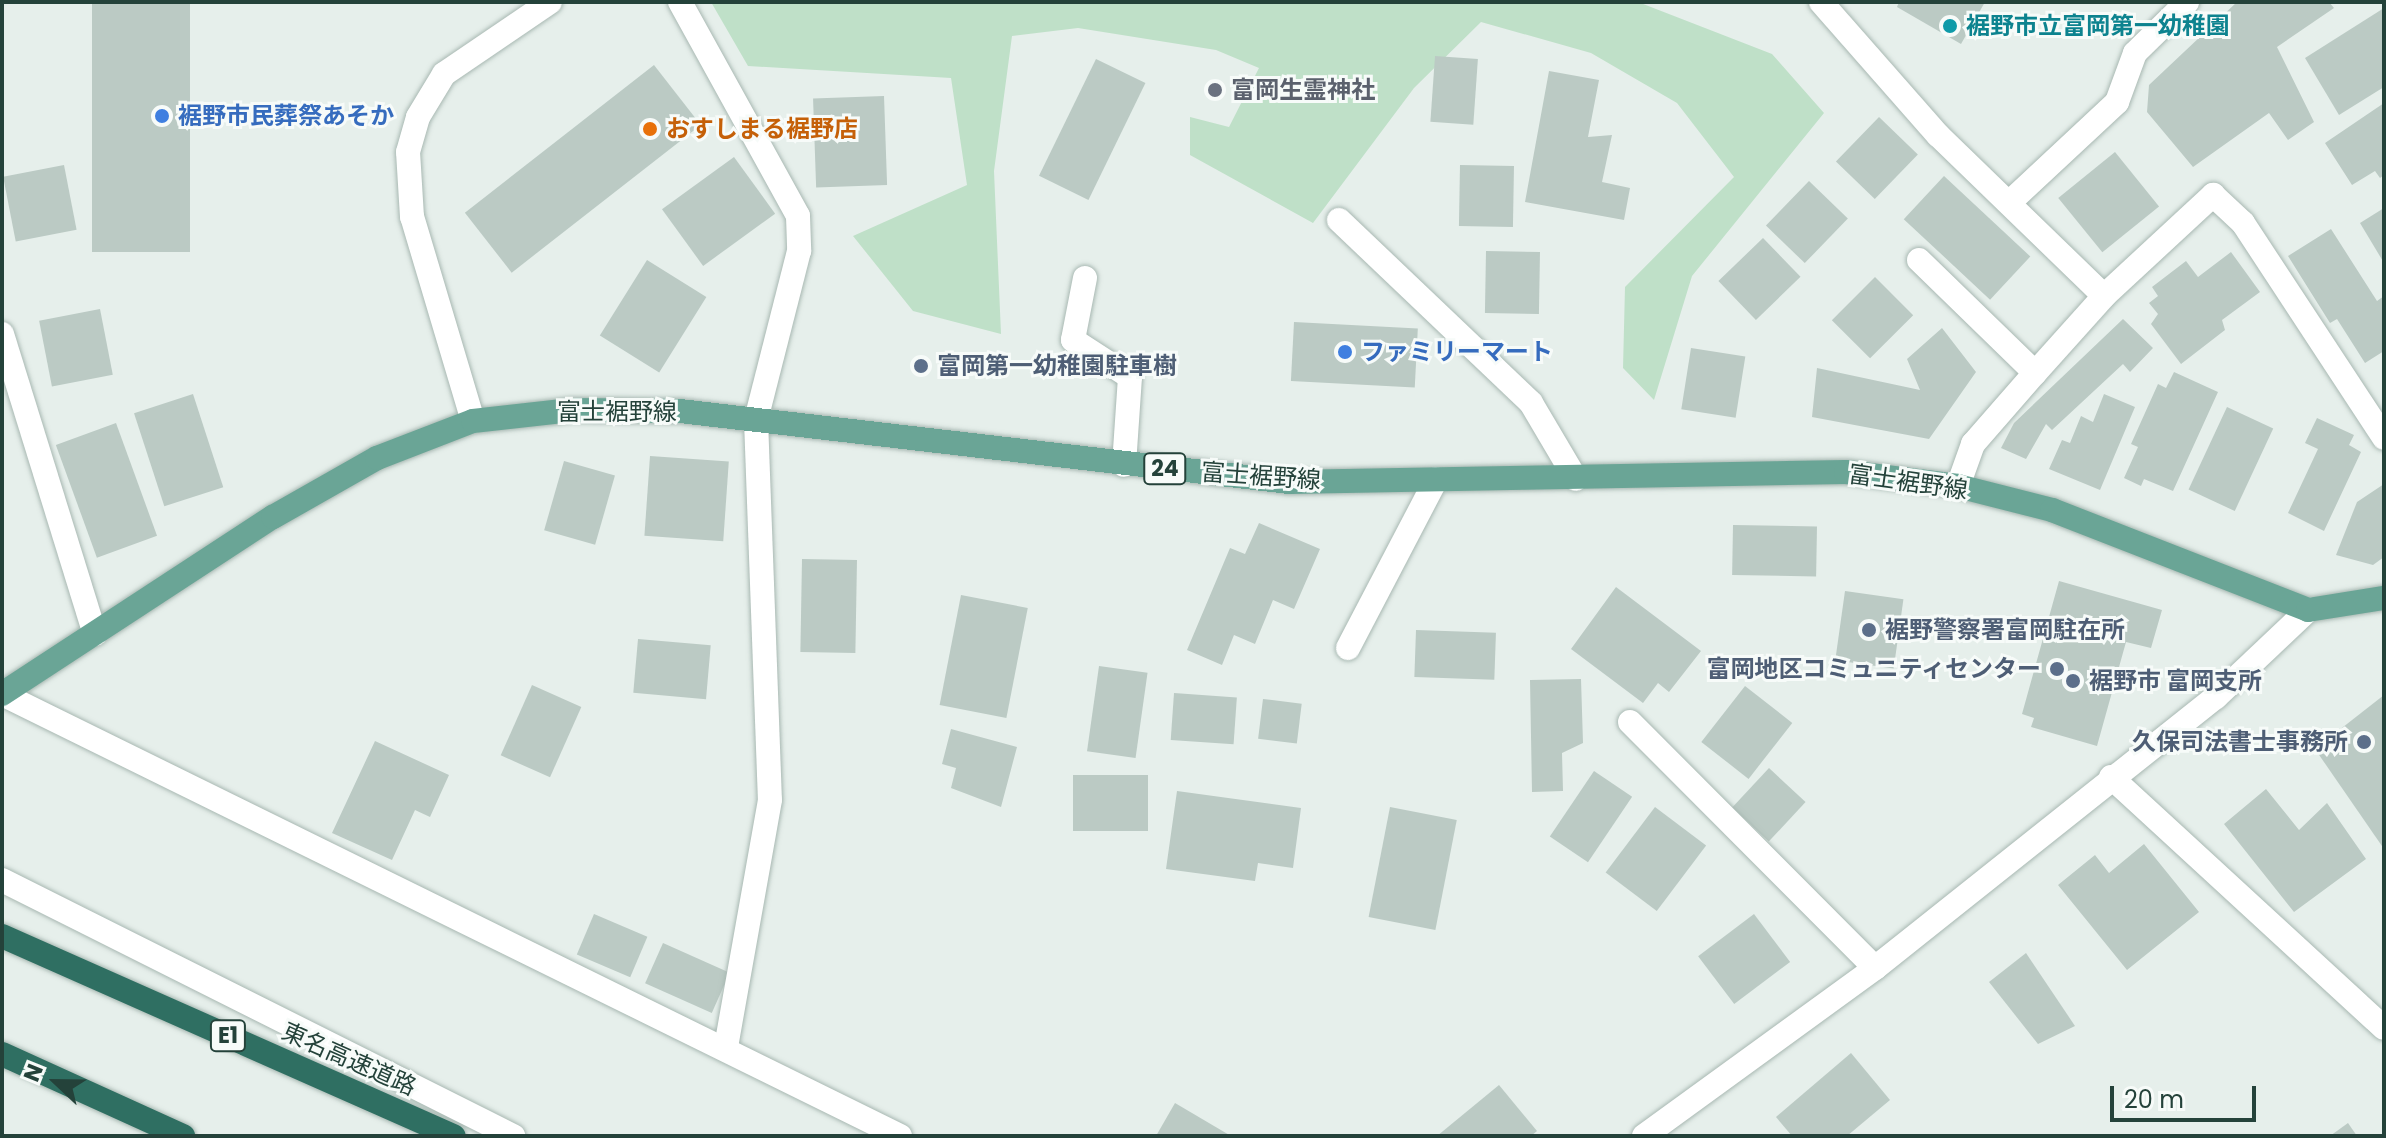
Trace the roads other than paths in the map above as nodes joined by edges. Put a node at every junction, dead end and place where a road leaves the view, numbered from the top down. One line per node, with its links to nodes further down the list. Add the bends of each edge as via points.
1 (550, 2): 13 (street, via 444,74 418,117 408,152 412,217)
2 (680, 2): 12 (street, via 798,216 799,251)
3 (1821, 2): 5 (street, via 1938,135)
4 (2187, 2): 5 (street, via 2135,53 2117,102)
5 (2011, 201): 9 (street)
6 (1339, 220): 16 (street, via 1531,403)
7 (1919, 260): 11 (street)
8 (1085, 278): 15 (street, via 1073,340 1130,377)
9 (2104, 296): 11 (street); 14 (street, via 2213,195 2243,223)
10 (2, 334): 21 (street)
11 (2035, 373): 18 (street, via 1973,444)
12 (756, 420): 13 (main road, 富士裾野線 / 24, via 680,411 571,410); 15 (main road, 富士裾野線 / 24); 30 (street, via 770,800)
13 (473, 421): 21 (main road, 富士裾野線 / 24, via 377,458 273,517)
14 (2384, 438)
15 (1124, 465): 17 (main road, 富士裾野線 / 24, via 1289,482)
16 (1576, 479): 17 (main road, 富士裾野線 / 24); 18 (main road, 富士裾野線 / 24, via 1846,472)
17 (1436, 480): 22 (street)
18 (1958, 486): 20 (main road, 富士裾野線 / 24, via 2052,510)
19 (2384, 598): 20 (main road)
20 (2308, 610): 25 (street, via 2216,697)
21 (95, 634): 23 (main road, 富士裾野線 / 24)
22 (1348, 648)
23 (2, 694): 30 (street)
24 (1630, 722): 28 (street)
25 (2111, 777): 28 (street); 29 (street)
26 (2, 880): 34 (street)
27 (2, 936): 33 (highway, 東名高速道路 / E1)
28 (1875, 968): 36 (street)
29 (2384, 1028)
30 (726, 1047): 35 (street)
31 (2, 1054): 32 (highway)
32 (183, 1136)
33 (454, 1136)
34 (513, 1136)
35 (900, 1136)
36 (1644, 1136)

